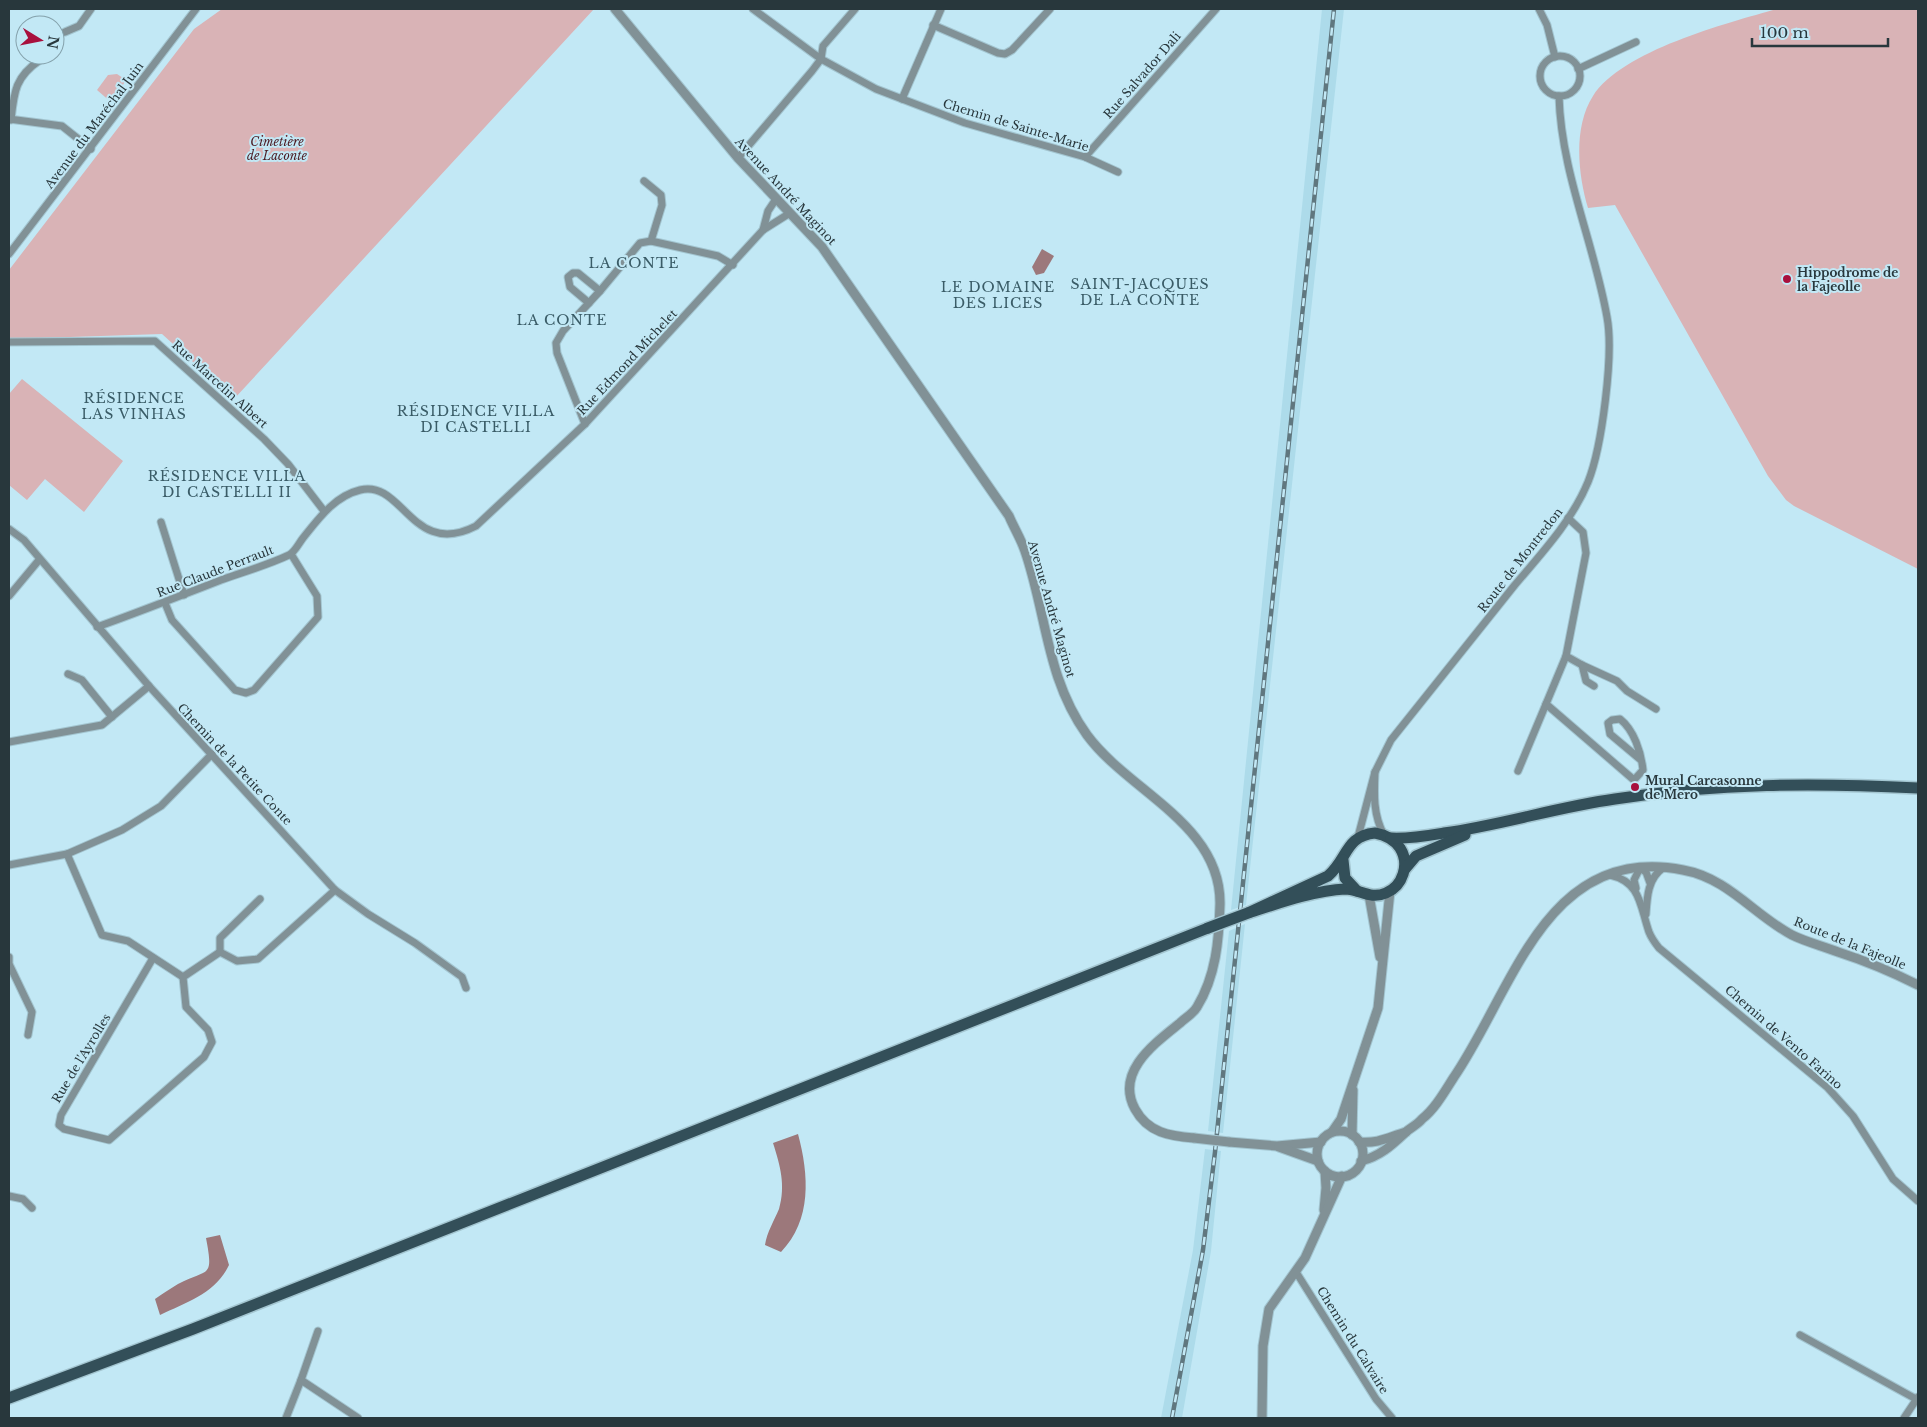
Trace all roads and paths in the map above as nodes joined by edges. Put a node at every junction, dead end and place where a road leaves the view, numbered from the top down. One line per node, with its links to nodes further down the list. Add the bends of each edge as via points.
1 (91, 9): 11 (street, via 78,26)
2 (196, 9): 20 (street, Avenue du Maréchal Juin)
3 (615, 9): 22 (street, Avenue André Maginot)
4 (753, 9): 14 (street, Chemin de Sainte-Marie)
5 (855, 9): 14 (street, via 823,46)
6 (941, 9): 10 (street)
7 (1050, 9): 10 (street, via 1005,54)
8 (1216, 9): 21 (street, Rue Salvador Dali)
9 (1538, 9): 13 (street, via 1547,25)
10 (933, 25): 18 (street)
11 (65, 32)
12 (1636, 42): 16 (street)
13 (1555, 57): 16 (street, via 1570,58); 17 (street, via 1544,64 1540,74 1544,88)
14 (821, 59): 18 (street, Chemin de Sainte-Marie, via 876,89); 22 (street)
15 (33, 65): 19 (street, via 15,85)
16 (1578, 69): 17 (street, via 1577,87)
17 (1559, 96): 38 (street, Route de Montredon, via 1560,126 1608,319 1609,352 1596,460 1588,483)
18 (902, 99): 21 (street, Chemin de Sainte-Marie, via 965,123)
19 (10, 120): 20 (street, via 62,126)
20 (90, 149): 31 (street, Avenue du Maréchal Juin)
21 (1085, 157): 23 (street, Chemin de Sainte-Marie)
22 (738, 158): 25 (street, Avenue André Maginot)
23 (1118, 172)
24 (644, 181): 30 (street, via 660,195 662,205)
25 (776, 199): 26 (street, Avenue André Maginot); 27 (street, Rue Edmond Michelet)
26 (790, 213): 28 (street, Rue Edmond Michelet); 95 (street, Avenue André Maginot, bridge, via 822,247 857,295 1009,516 1025,551 1054,670 1066,702 1082,727 1105,755 1192,832 1211,858 1219,880 1220,904 1215,964 1209,986 1195,1010 1150,1047 1134,1067 1130,1082 1132,1102 1144,1122 1152,1129 1169,1135)
27 (767, 215): 28 (street); 29 (street, Rue Edmond Michelet)
28 (776, 223): 29 (street, Rue Edmond Michelet)
29 (762, 230): 32 (street, Rue Edmond Michelet)
30 (651, 241): 32 (street, via 718,256); 33 (street, via 640,243)
31 (9, 254)
32 (732, 265): 36 (street, Rue Edmond Michelet)
33 (600, 291): 34 (street); 34 (street, via 578,273 568,277 570,287)
34 (589, 304): 36 (street, via 556,343)
35 (9, 342): 37 (street, Rue Marcelin Albert, via 155,341 264,439)
36 (585, 424): 37 (street, Rue Edmond Michelet, via 476,526 461,534 448,536 422,526 381,491 370,488 346,496)
37 (324, 511): 41 (street, Rue Claude Perrault)
38 (1568, 518): 47 (street, via 1584,532 1586,553); 59 (street, Route de Montredon, via 1391,740)
39 (161, 522): 43 (street)
40 (9, 529): 42 (street, Chemin de la Petite Conte, via 24,540)
41 (291, 554): 43 (street, Rue Claude Perrault); 45 (street, via 317,596 318,617 254,690 246,693 235,690 172,620)
42 (39, 560): 44 (street); 46 (street, Chemin de la Petite Conte)
43 (184, 594): 45 (street, Rue Claude Perrault)
44 (9, 596)
45 (165, 603): 46 (street, Rue Claude Perrault)
46 (96, 627): 50 (street, Chemin de la Petite Conte)
47 (1566, 656): 48 (street); 52 (street)
48 (1582, 665): 51 (street, via 1586,681); 53 (street, via 1616,681)
49 (68, 674): 54 (street, via 82,680)
50 (149, 686): 54 (street); 56 (street, Chemin de la Petite Conte)
51 (1594, 686)
52 (1546, 704): 57 (street, via 1634,780 1641,774); 58 (street)
53 (1656, 709)
54 (112, 717): 55 (street, via 102,725)
55 (9, 742)
56 (212, 754): 64 (street, via 161,806 122,830); 73 (street, Chemin de la Petite Conte)
57 (1642, 760): 57 (street, via 1625,723 1620,719 1612,720 1608,728 1610,734)
58 (1518, 771)
59 (1375, 772): 62 (street, via 1378,824); 63 (street)
60 (1918, 788): 61 (main road, via 1821,784 1716,786 1615,799)
61 (1482, 828): 62 (main road, via 1405,839); 69 (main road, via 1429,849 1416,856)
62 (1388, 836): 63 (main road, via 1375,833); 69 (main road, via 1402,852)
63 (1358, 837): 65 (main road, via 1351,843)
64 (67, 854): 66 (street); 82 (street, via 102,935 123,939)
65 (1343, 860): 74 (main road, via 1345,878); 78 (main road, via 1328,876)
66 (9, 865)
67 (1640, 868): 68 (street, Route de la Fajeolle); 70 (street, Route de la Fajeolle); 71 (street, via 1646,872); 72 (street, Chemin de Vento Farino, via 1634,880)
68 (1663, 868): 71 (street, via 1656,872); 86 (street, Route de la Fajeolle, via 1705,875 1727,887 1775,926 1887,969)
69 (1405, 869): 75 (main road, via 1402,878)
70 (1610, 875): 72 (street); 91 (street, Route de la Fajeolle, via 1584,887 1546,920 1531,940 1455,1076 1424,1118)
71 (1650, 883): 79 (street)
72 (1636, 889): 79 (street, Chemin de Vento Farino)
73 (334, 890): 80 (street, via 258,959 237,961); 87 (street, Chemin de la Petite Conte, via 462,976)
74 (1357, 891): 76 (main road); 78 (main road, via 1345,889 1296,898)
75 (1390, 891): 76 (main road); 84 (street)
76 (1369, 896): 84 (street)
77 (260, 899): 80 (street, via 220,938)
78 (1248, 913): 105 (main road, bridge)
79 (1646, 922): 101 (street, Chemin de Vento Farino, via 1649,934 1659,948 1827,1087 1853,1116 1893,1179)
80 (220, 952): 85 (street)
81 (9, 957): 83 (street)
82 (153, 958): 85 (street); 85 (street, Rue de l'Ayrolles, via 60,1115 59,1125 64,1129 109,1140 204,1057 212,1042 208,1030 186,1007)
83 (9, 967): 88 (street, via 32,1012)
84 (1382, 969): 89 (street, via 1378,1008)
85 (183, 977)
86 (1918, 985)
87 (466, 988)
88 (28, 1035)
89 (1352, 1087): 90 (street, via 1341,1119); 92 (street)
90 (1332, 1132): 92 (street); 93 (street)
91 (1406, 1132): 94 (street, via 1373,1144); 97 (street, via 1383,1152)
92 (1352, 1135): 94 (street)
93 (1321, 1142): 95 (street); 96 (street)
94 (1359, 1142): 97 (street)
95 (1277, 1146): 96 (street)
96 (1318, 1161): 98 (street)
97 (1361, 1162): 99 (street, via 1354,1172)
98 (1325, 1171): 99 (street); 103 (street)
99 (1342, 1176): 103 (street)
100 (9, 1196): 102 (street, via 23,1199)
101 (1918, 1201)
102 (32, 1208)
103 (1322, 1222): 104 (street)
104 (1296, 1272): 114 (street, via 1275,1297 1265,1321); 115 (street, Chemin du Calvaire, via 1376,1399)
105 (193, 1329): 109 (main road); 111 (main road)
106 (318, 1331): 108 (street)
107 (1800, 1336): 110 (street)
108 (301, 1380): 112 (street); 113 (street)
109 (9, 1398)
110 (1917, 1398): 116 (street)
111 (9, 1406)
112 (286, 1418)
113 (358, 1418)
114 (1262, 1418)
115 (1392, 1418)
116 (1904, 1418)

